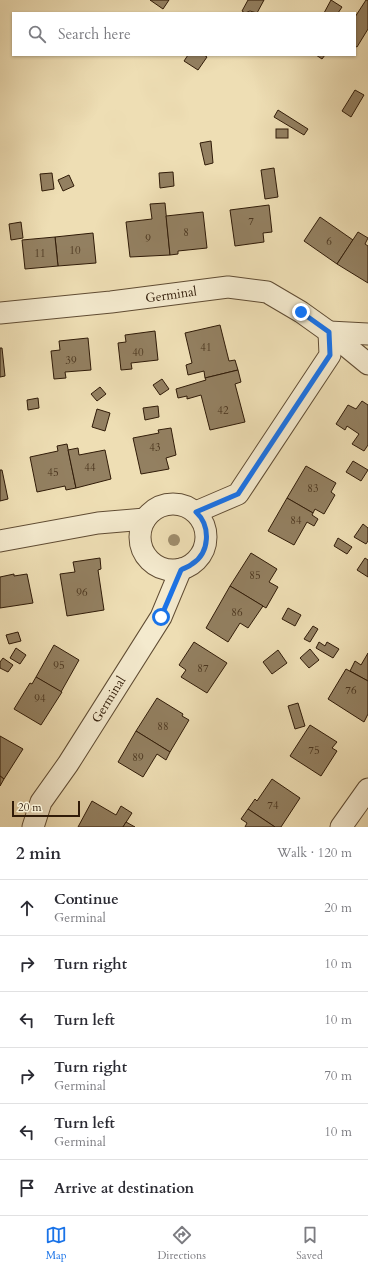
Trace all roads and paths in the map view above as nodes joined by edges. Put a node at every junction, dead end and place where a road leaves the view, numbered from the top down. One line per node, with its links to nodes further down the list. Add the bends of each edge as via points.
1 (0, 313): 2 (street, Germinal, via 228,287 267,292)
2 (329, 332): 3 (street); 4 (street, Germinal); 5 (street, via 330,355 238,494)
3 (368, 334)
4 (368, 364)
5 (196, 512): 6 (street, via 179,503 166,504 154,509); 8 (street, via 206,529 207,542 202,555 193,564)
6 (145, 518): 7 (street, via 98,523); 8 (street, via 140,531 140,544 146,556 161,568)
7 (0, 541)
8 (181, 570): 10 (street, Germinal, via 161,617 41,802)
9 (368, 789): 11 (street)
10 (33, 827)
11 (341, 827)

